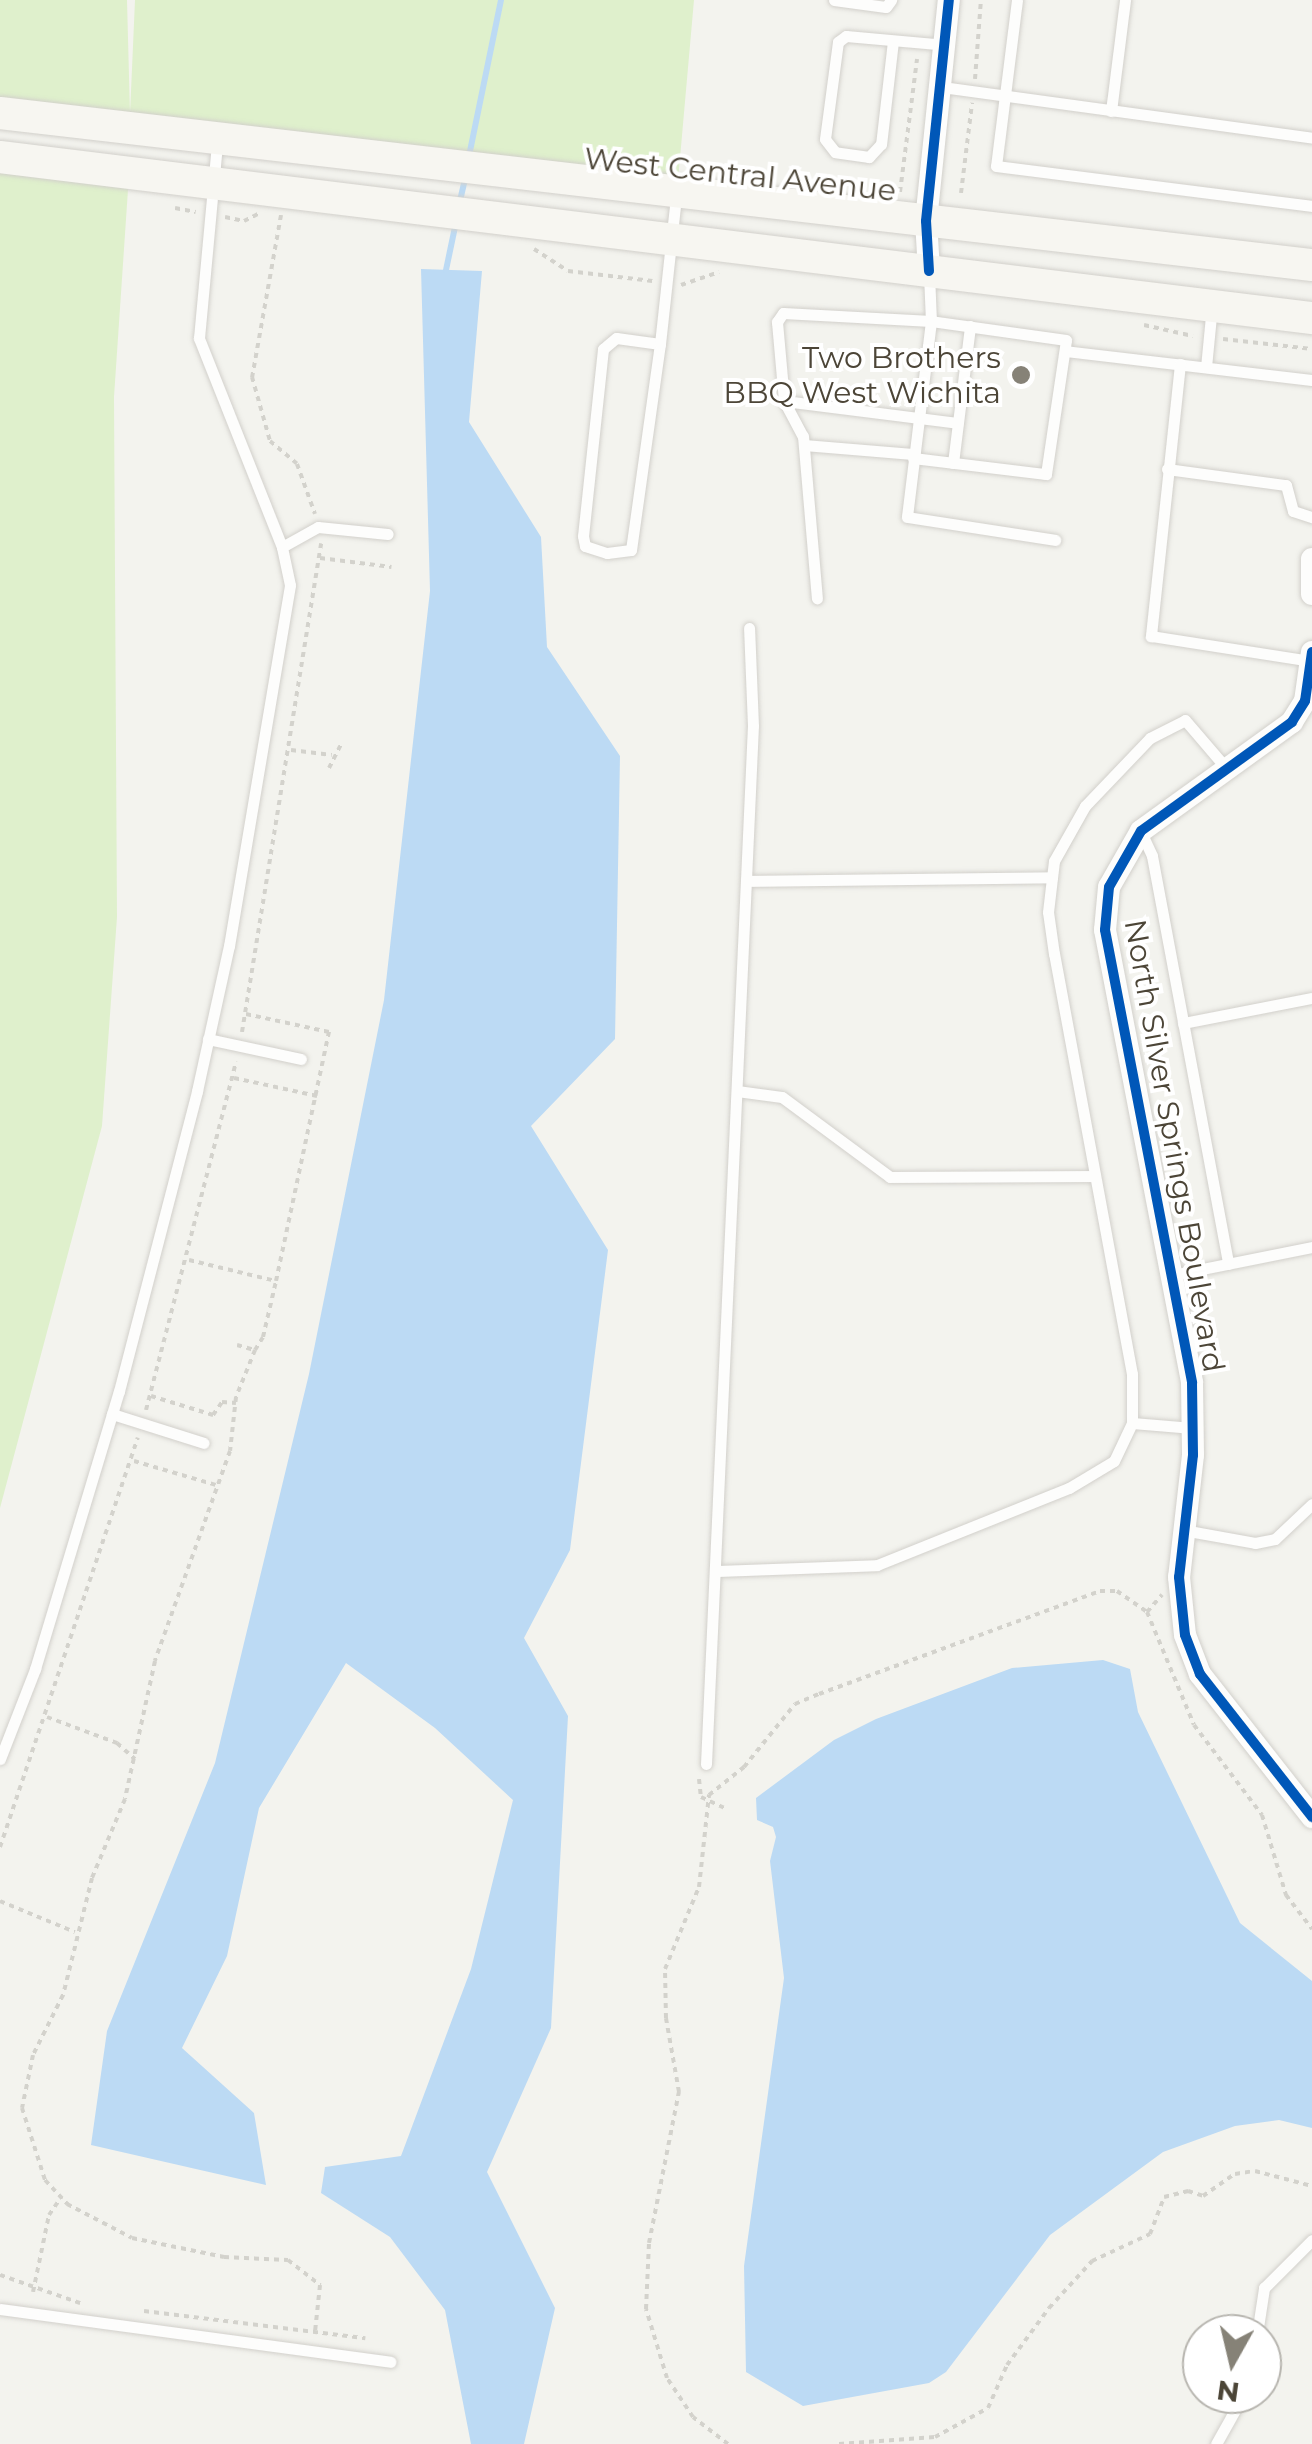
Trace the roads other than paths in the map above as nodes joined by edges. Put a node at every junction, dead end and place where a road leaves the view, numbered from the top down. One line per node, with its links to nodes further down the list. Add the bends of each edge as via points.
1 (834, 0): 2 (lane, via 886,7)
2 (891, 0)
3 (949, 0): 7 (street)
4 (1017, 0): 9 (lane)
5 (1125, 0): 10 (lane)
6 (893, 41): 6 (lane, via 846,36 838,42 825,139 835,152 869,157 881,144); 7 (lane)
7 (946, 45): 8 (street)
8 (942, 88): 9 (lane); 18 (street)
9 (1005, 96): 10 (lane); 17 (lane, via 996,166)
10 (1111, 110): 12 (lane)
11 (14, 115): 13 (main road, West Central Avenue)
12 (1312, 138)
13 (218, 139): 15 (lane); 16 (main road, West Central Avenue)
14 (5, 158): 15 (main road)
15 (212, 185): 19 (main road); 41 (lane, via 199,338)
16 (677, 192): 18 (main road, West Central Avenue); 19 (lane)
17 (1312, 206)
18 (916, 211): 20 (main road, West Central Avenue); 21 (street)
19 (671, 240): 21 (main road); 26 (lane)
20 (1312, 265)
21 (928, 272): 22 (main road); 24 (lane)
22 (1212, 306): 23 (main road); 29 (lane)
23 (1312, 318)
24 (931, 321): 25 (lane); 31 (lane, via 783,313 777,322); 32 (lane)
25 (970, 326): 27 (lane, via 1062,338); 33 (lane)
26 (660, 344): 26 (lane, via 632,550 607,554 585,546 583,536 603,348 616,338)
27 (1066, 350): 28 (lane); 36 (lane, via 1046,474)
28 (1180, 364): 29 (lane); 37 (lane)
29 (1206, 367): 30 (lane)
30 (1312, 380)
31 (784, 401): 32 (lane); 34 (lane)
32 (918, 418): 33 (lane); 35 (lane)
33 (958, 423): 36 (lane)
34 (804, 445): 35 (lane); 44 (lane)
35 (913, 456): 36 (lane); 40 (lane, via 906,517)
36 (953, 463)
37 (1167, 469): 38 (lane, via 1286,484 1293,510); 47 (lane, via 1151,636)
38 (1312, 518)
39 (388, 534): 41 (lane, via 318,526)
40 (1055, 540)
41 (282, 547): 55 (lane, via 290,586)
42 (1312, 559): 43 (street)
43 (1312, 594)
44 (817, 598)
45 (749, 628): 52 (lane, via 753,726)
46 (1312, 652): 47 (street, North Silver Springs Boulevard)
47 (1311, 661): 48 (street, North Silver Springs Boulevard)
48 (1309, 702): 49 (street, North Silver Springs Boulevard, via 1276,736)
49 (1227, 769): 50 (street, North Silver Springs Boulevard); 51 (lane, via 1185,720 1150,738 1086,806 1054,860)
50 (1141, 832): 54 (lane, via 1152,856); 61 (street, North Silver Springs Boulevard, via 1110,887 1105,930)
51 (1052, 877): 52 (lane); 58 (lane, via 1050,926)
52 (746, 881): 57 (lane)
53 (1312, 998): 54 (lane)
54 (1183, 1023): 60 (lane)
55 (208, 1039): 56 (lane); 62 (lane)
56 (300, 1059)
57 (737, 1091): 58 (lane, via 782,1097 890,1177); 68 (lane)
58 (1095, 1176): 63 (lane, via 1132,1374)
59 (1312, 1247): 60 (lane)
60 (1228, 1264): 61 (lane)
61 (1172, 1275): 64 (street, North Silver Springs Boulevard)
62 (112, 1414): 65 (lane); 69 (lane)
63 (1132, 1423): 64 (lane); 68 (lane, via 1114,1461 1069,1488 876,1565)
64 (1194, 1428): 67 (street, North Silver Springs Boulevard)
65 (204, 1443)
66 (1312, 1504): 67 (lane, via 1275,1539 1255,1543)
67 (1183, 1530): 71 (street, North Silver Springs Boulevard, via 1179,1609 1195,1663)
68 (716, 1570): 70 (lane)
69 (0, 1759)
70 (702, 1767)
71 (1312, 1817)
72 (1312, 2240): 74 (lane, via 1264,2288)
73 (0, 2309): 75 (lane)
74 (1260, 2314)
75 (390, 2362)
76 (1233, 2414): 77 (lane)
77 (1216, 2444)

